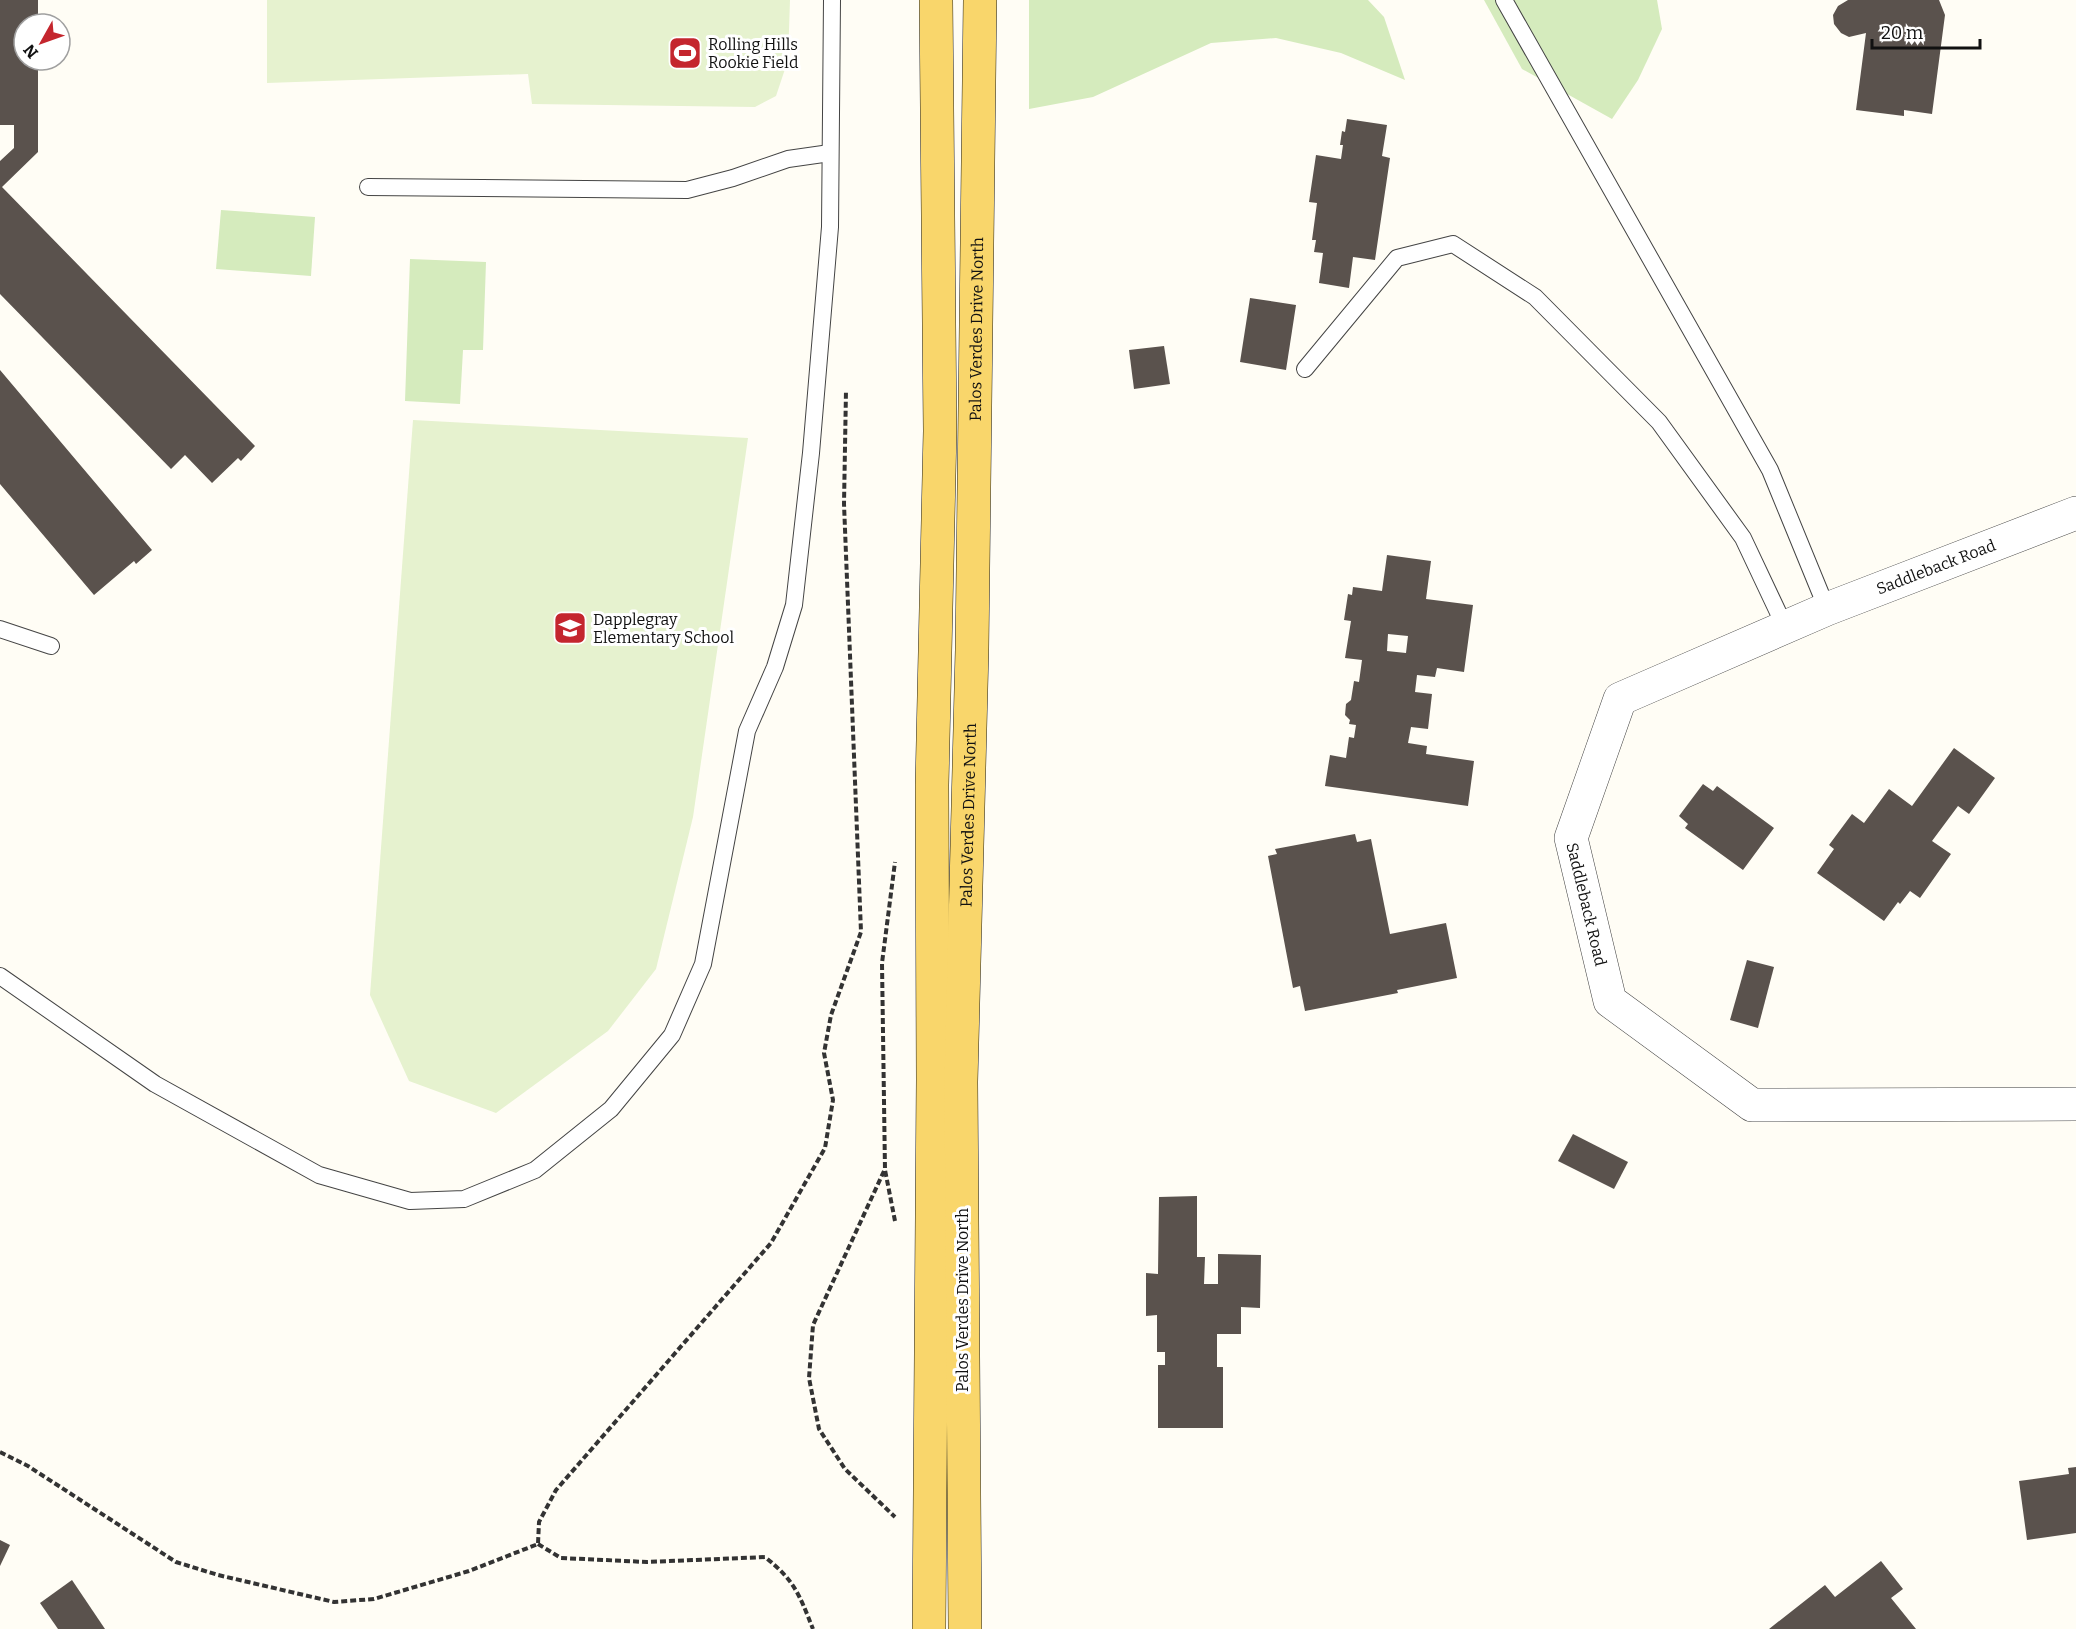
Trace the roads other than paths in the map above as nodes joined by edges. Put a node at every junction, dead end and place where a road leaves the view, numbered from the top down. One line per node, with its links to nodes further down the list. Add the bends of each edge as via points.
1 (832, 0): 5 (lane)
2 (936, 0): 15 (main road, Palos Verdes Drive North, via 940,431 932,786)
3 (980, 0): 16 (main road, Palos Verdes Drive North, via 972,650 961,1082)
4 (1503, 0): 9 (lane, via 1770,470)
5 (830, 153): 6 (lane, via 788,159 687,190); 13 (lane, via 830,228 812,453 794,605 775,667 747,731 702,964 672,1035 611,1109 535,1170 464,1199 410,1201 319,1175 288,1158 155,1084)
6 (368, 187)
7 (1305, 369): 10 (lane, via 1397,258 1453,244 1535,297 1659,422 1743,538)
8 (2076, 513): 9 (street, Saddleback Road)
9 (1827, 609): 10 (street, Saddleback Road)
10 (1785, 627): 14 (street, Saddleback Road, via 1620,699 1571,838 1610,1001 1752,1105)
11 (0, 629): 12 (lane)
12 (51, 645)
13 (0, 976)
14 (2076, 1104)
15 (929, 1629)
16 (964, 1629)

